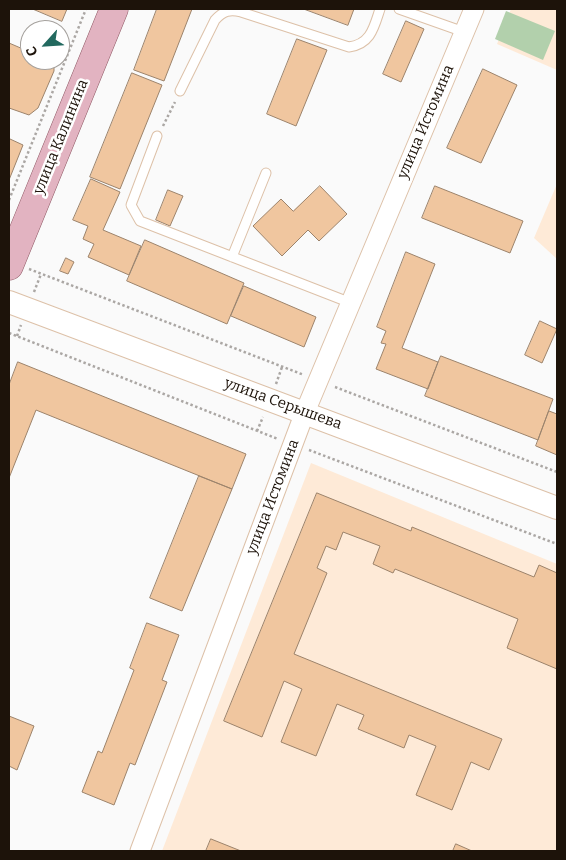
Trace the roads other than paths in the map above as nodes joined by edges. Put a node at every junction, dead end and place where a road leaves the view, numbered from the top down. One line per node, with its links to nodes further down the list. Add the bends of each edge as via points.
1 (114, 9): 10 (main road, улица Калинина)
2 (380, 9): 6 (lane, via 372,34 365,42 349,47 242,12 221,13)
3 (400, 9): 5 (lane)
4 (474, 9): 5 (street, улица Истомина)
5 (464, 32): 12 (street, улица Истомина)
6 (180, 91)
7 (158, 136): 9 (lane, via 131,206 140,221)
8 (266, 173): 9 (lane)
9 (232, 257): 12 (lane)
10 (10, 264)
11 (9, 302): 13 (street, улица Серышева)
12 (351, 303): 13 (street, улица Истомина)
13 (305, 412): 14 (street, улица Серышева); 15 (street, улица Истомина)
14 (557, 508)
15 (140, 851)

